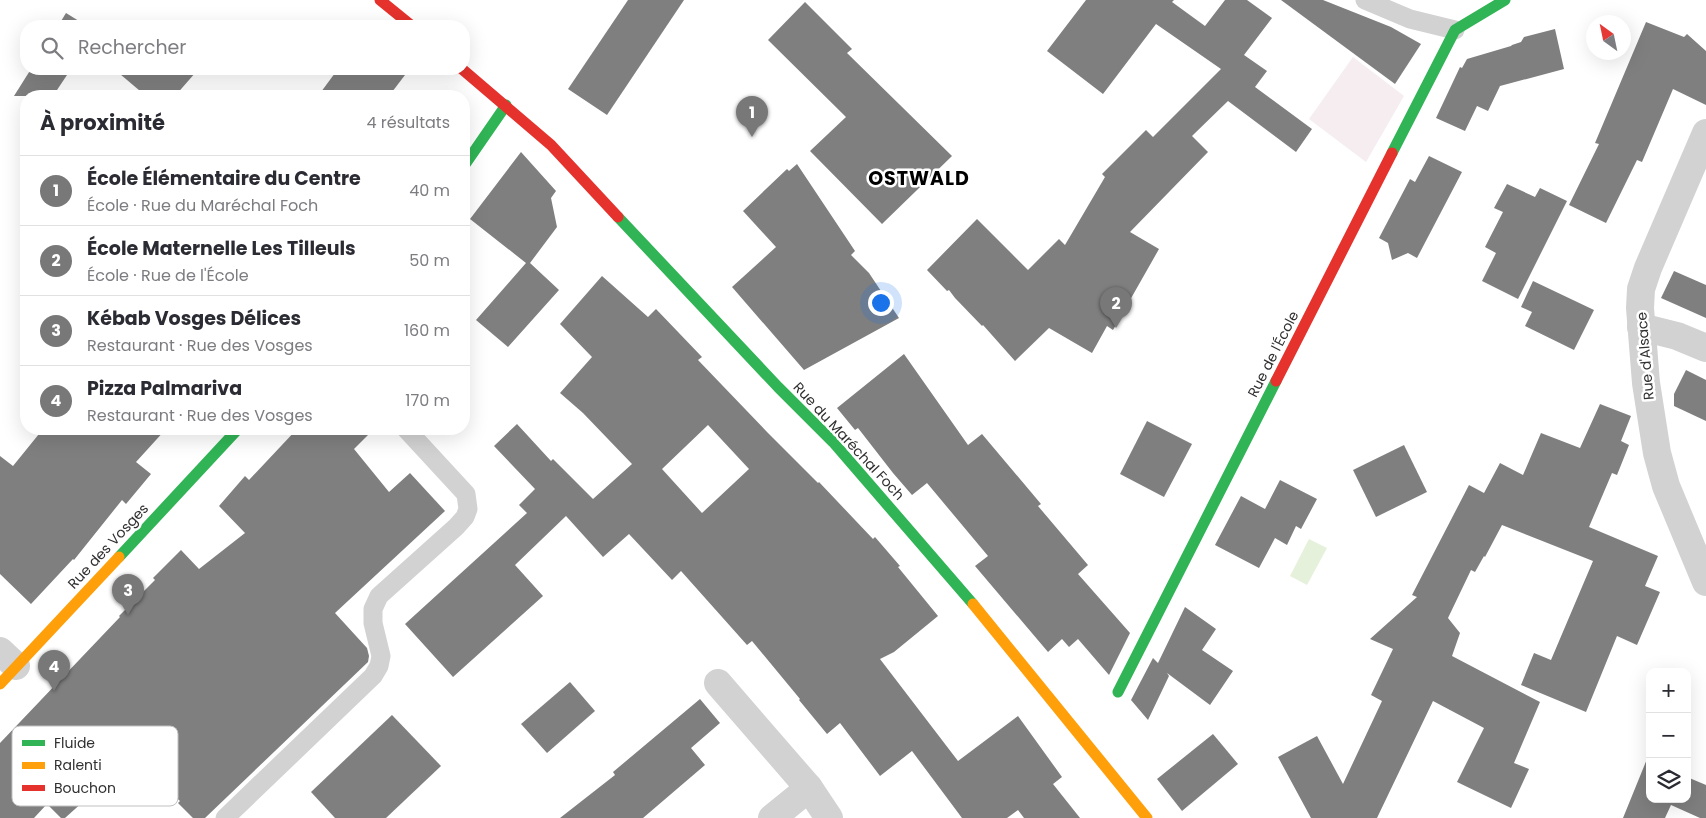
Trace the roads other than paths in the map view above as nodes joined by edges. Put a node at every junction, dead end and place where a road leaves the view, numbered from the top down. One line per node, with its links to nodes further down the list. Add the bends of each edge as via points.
1 (380, 0): 4 (street)
2 (1365, 0): 5 (lane, via 1410,19)
3 (1505, 0): 5 (street)
4 (405, 20)
5 (1455, 30): 17 (street, Rue de l'École)
6 (469, 75): 7 (street, Rue du Maréchal Foch)
7 (506, 105): 9 (street); 22 (street, Rue du Maréchal Foch, via 551,145 833,442 961,589)
8 (1706, 134): 10 (street, Rue d'Alsace, via 1648,268 1641,289)
9 (470, 157)
10 (1641, 326): 11 (street); 14 (street, Rue d'Alsace, via 1657,453 1666,486)
11 (1706, 348)
12 (232, 435): 15 (street, Rue des Vosges)
13 (412, 435): 19 (lane, via 466,494 468,510 465,517 380,596 373,609 373,623 381,656 372,676)
14 (1706, 582)
15 (5, 667)
16 (718, 683): 18 (street)
17 (1118, 692)
18 (809, 788): 20 (street); 21 (street)
19 (225, 818)
20 (772, 818)
21 (829, 818)
22 (1147, 818)

